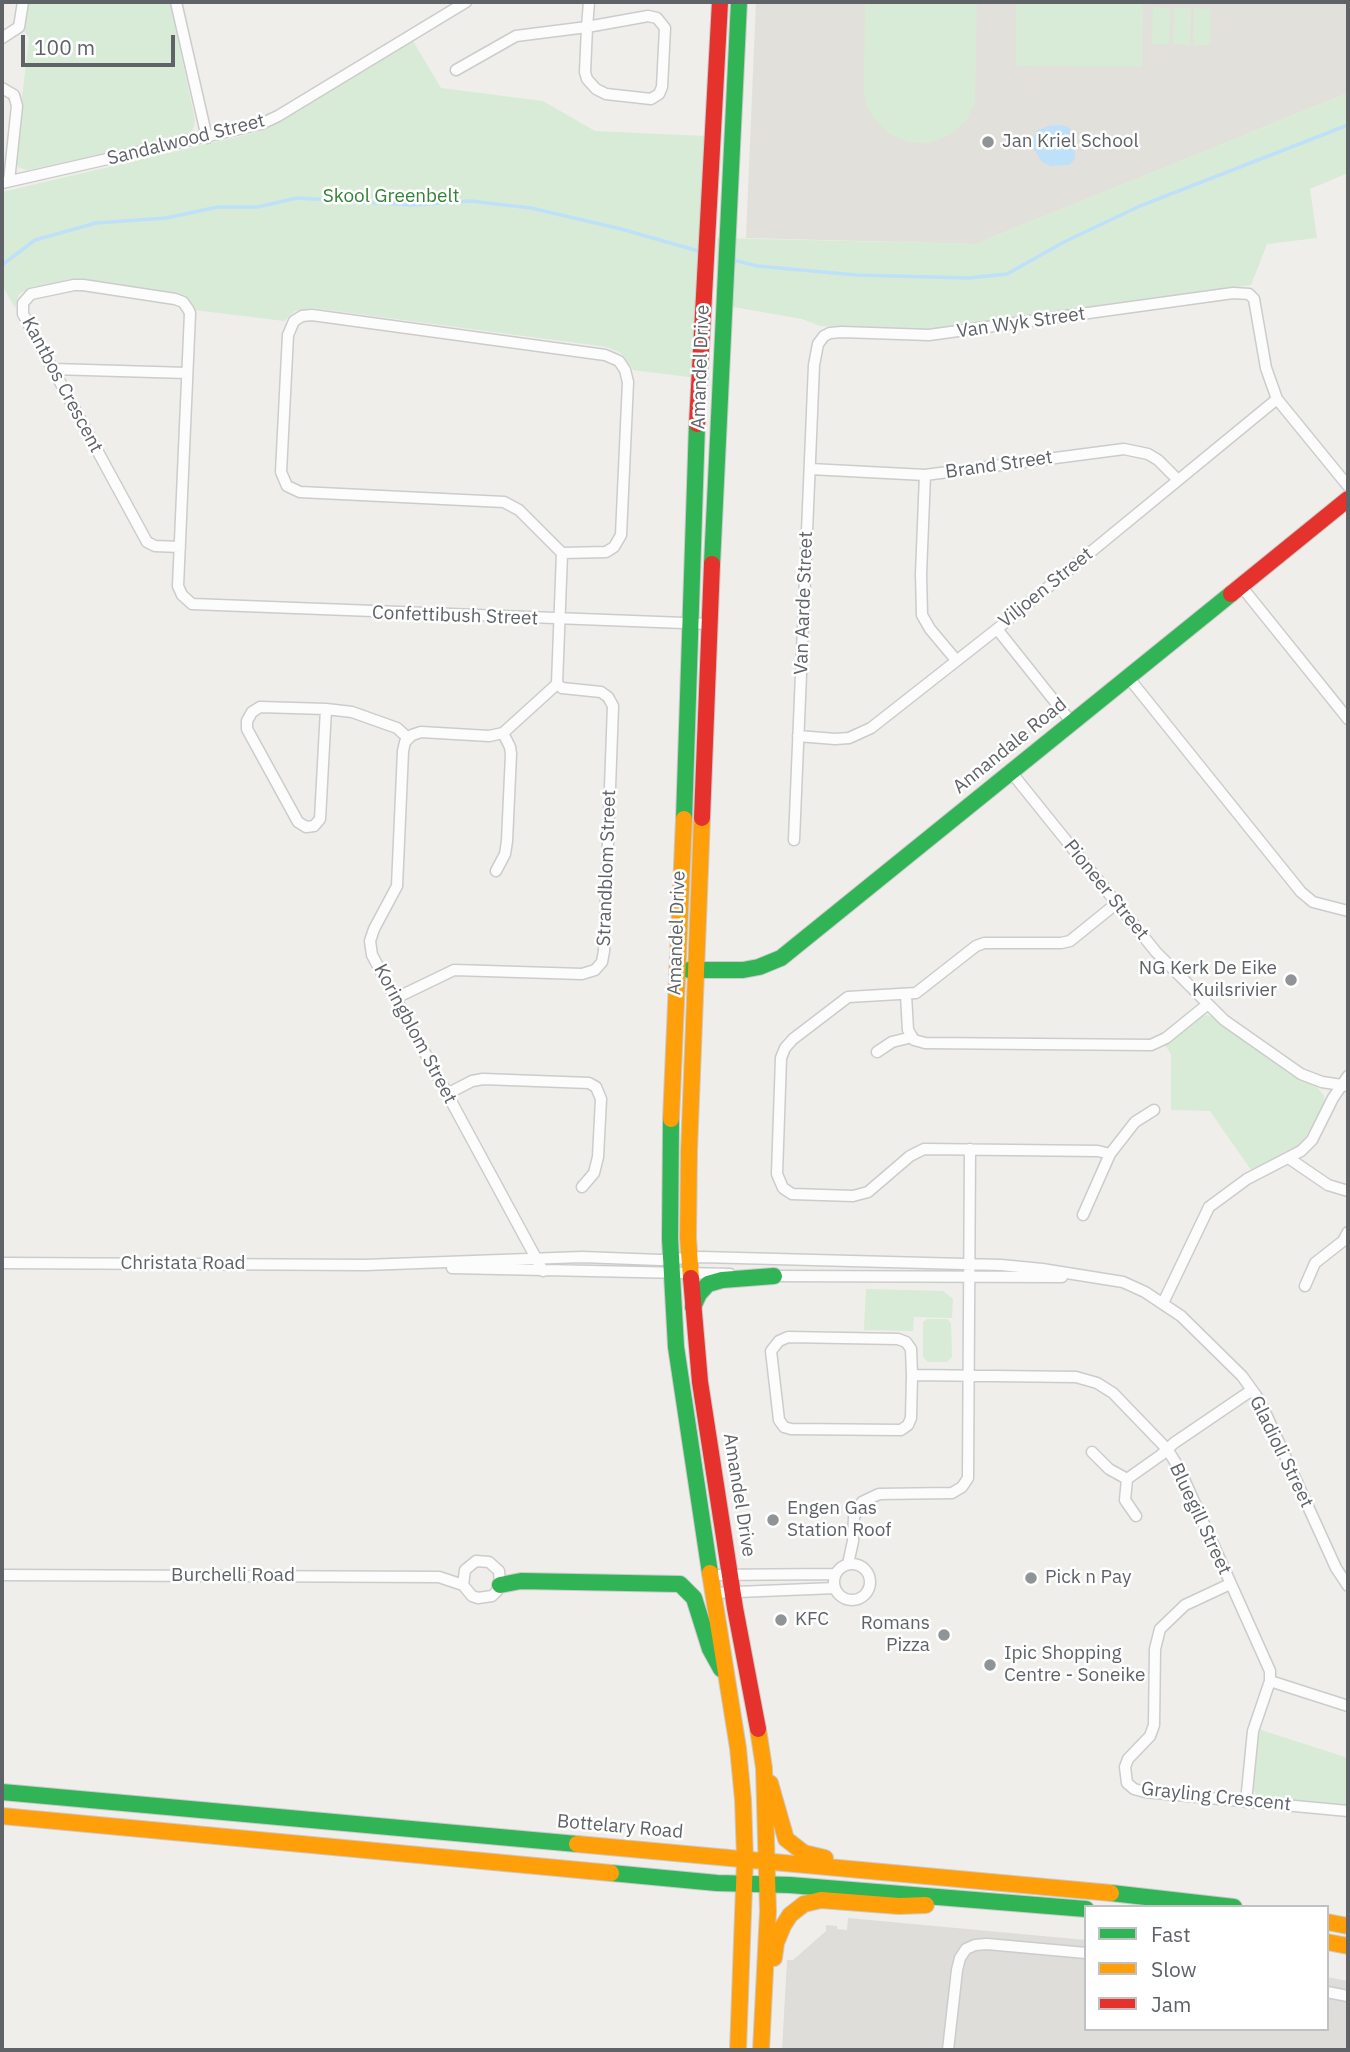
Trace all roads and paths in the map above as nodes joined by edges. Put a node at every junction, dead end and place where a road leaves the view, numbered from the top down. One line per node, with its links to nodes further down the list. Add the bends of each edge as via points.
1 (23, 2): 8 (street, via 19,27)
2 (466, 2): 11 (street, Sandalwood Street, via 269,121)
3 (589, 2): 7 (street)
4 (719, 2): 27 (street, Amandel Drive)
5 (739, 2): 28 (street, Amandel Drive)
6 (179, 3): 11 (street)
7 (587, 27): 7 (street, via 648,16 662,22 659,94 651,99 596,89 585,72); 9 (street, via 516,37)
8 (2, 38)
9 (456, 70)
10 (2, 88): 12 (street, via 14,95 17,106)
11 (206, 138): 12 (street, Sandalwood Street)
12 (5, 182)
13 (814, 365): 16 (street, Van Wyk Street, via 818,344 830,333 929,335 1249,294 1254,299 1266,368); 17 (street, Van Aarde Street)
14 (53, 369): 15 (street); 15 (street, Kantbos Crescent, via 23,314 23,303 31,294 79,285 183,302 190,313); 22 (street, Kantbos Crescent, via 147,542)
15 (187, 373): 22 (street, Kantbos Crescent)
16 (1277, 399): 19 (street, Viljoen Street); 20 (street)
17 (810, 469): 18 (street, Brand Street); 37 (street, Van Aarde Street)
18 (925, 475): 19 (street, Brand Street, via 1124,449 1148,454); 30 (street, via 922,615)
19 (1178, 480): 29 (street, Viljoen Street)
20 (1348, 486)
21 (1348, 499): 24 (street, Annandale Road)
22 (180, 547): 25 (street, Kantbos Crescent, via 180,591 188,602)
23 (562, 553): 23 (street, via 606,552 617,544 622,530 628,382 615,358 307,315 294,321 288,335 281,472 287,486 300,492 504,502 519,510); 26 (street)
24 (1241, 586): 31 (street, Annandale Road); 34 (street)
25 (200, 605): 26 (street, Confettibush Street)
26 (561, 620): 27 (street, Confettibush Street); 32 (street)
27 (690, 624): 28 (street, Confettibush Street); 44 (street, Amandel Drive)
28 (710, 624): 45 (street, Amandel Drive)
29 (997, 629): 30 (street, Viljoen Street); 35 (street)
30 (956, 660): 37 (street, Viljoen Street, via 859,735 835,739)
31 (1128, 677): 35 (street, Annandale Road); 43 (street, via 1301,892 1313,902)
32 (557, 684): 36 (street); 47 (street, Strandblom Street, via 601,692 613,706 602,962 582,974 454,970)
33 (326, 709): 33 (street, via 320,819 306,827 298,822 247,721 260,707); 38 (street, via 352,712 397,728)
34 (1348, 719)
35 (1072, 723): 39 (street, Annandale Road)
36 (503, 733): 38 (street, via 421,732); 41 (street, via 511,754 507,845)
37 (798, 736): 40 (street, Van Aarde Street)
38 (408, 738): 47 (street, Koringblom Street, via 403,751 397,886 370,942 372,955)
39 (1012, 772): 42 (street, Pioneer Street); 45 (street, Annandale Road, via 781,958 752,969)
40 (794, 840)
41 (496, 871)
42 (1117, 903): 46 (street, via 1066,942 979,944 920,991); 48 (street, Pioneer Street, via 1156,952)
43 (1348, 911)
44 (677, 970): 45 (street, Annandale Road); 66 (street, Amandel Drive, via 669,1175)
45 (697, 971): 64 (street, Amandel Drive, via 689,1151)
46 (906, 995): 49 (street); 54 (street, via 845,999 785,1048 780,1064 778,1179 783,1188 798,1195 858,1196 918,1151)
47 (396, 998): 52 (street, Koringblom Street)
48 (1208, 1004): 49 (street, via 1151,1045 925,1042); 51 (street, Pioneer Street, via 1288,1067 1312,1079)
49 (912, 1037): 50 (street)
50 (877, 1052)
51 (1346, 1082): 56 (street, via 1312,1140)
52 (447, 1094): 57 (street, via 483,1079 596,1087 601,1098 598,1157 594,1173); 61 (street, Koringblom Street)
53 (1154, 1110): 55 (street, via 1135,1122)
54 (970, 1149): 55 (street); 65 (street)
55 (1110, 1154): 59 (street)
56 (1290, 1159): 58 (street, via 1328,1185); 72 (street, via 1247,1179 1209,1207)
57 (582, 1187)
58 (1348, 1191)
59 (1083, 1215)
60 (1348, 1232): 71 (street, via 1315,1263)
61 (536, 1258): 63 (street, Christata Road); 66 (street); 67 (street, Koringblom Street)
62 (2, 1263): 63 (street, Christata Road)
63 (365, 1265): 67 (street, Christata Road)
64 (690, 1265): 65 (street, Gladioli Street); 66 (street); 68 (street, Gladioli Street); 73 (street, Amandel Drive)
65 (969, 1265): 69 (street, Gladioli Street); 70 (street)
66 (671, 1266): 67 (street); 85 (street, Amandel Drive, via 680,1373)
67 (544, 1271)
68 (774, 1276): 70 (street, Gladioli Street); 73 (street, via 708,1284)
69 (1086, 1276): 70 (street, Gladioli Street); 72 (street, Gladioli Street, via 1123,1282)
70 (969, 1277): 75 (street)
71 (1305, 1286)
72 (1163, 1303): 76 (street, Gladioli Street)
73 (692, 1308): 87 (street, Amandel Drive)
74 (912, 1376): 74 (street, via 912,1418 901,1430 791,1429 781,1424 778,1416 771,1351 788,1338 898,1339 911,1349); 75 (street, Bluegill Street)
75 (970, 1376): 77 (street, Bluegill Street, via 1076,1377 1097,1383 1121,1399); 81 (street, via 966,1482 952,1493 886,1493 866,1499 855,1512)
76 (1252, 1390): 77 (street); 91 (street, Gladioli Street)
77 (1167, 1449): 79 (street); 88 (street, Bluegill Street)
78 (1092, 1452): 79 (street)
79 (1127, 1479): 80 (street, via 1125,1500)
80 (1136, 1516)
81 (853, 1564): 83 (street, via 842,1566); 92 (street, via 870,1578 868,1590 855,1600 843,1597)
82 (465, 1570): 86 (street); 89 (street); 90 (street, via 475,1561 489,1562 499,1571)
83 (835, 1574): 87 (street); 92 (street)
84 (2, 1575): 86 (street, Burchelli Road)
85 (710, 1576): 87 (street); 93 (street, Amandel Drive)
86 (439, 1577): 89 (street, Burchelli Road)
87 (732, 1582): 92 (street); 93 (street); 97 (street, Amandel Drive)
88 (1230, 1584): 95 (street, Bluegill Street, via 1270,1671); 99 (street, Grayling Crescent, via 1185,1605 1160,1629 1155,1649 1154,1726 1130,1755 1125,1779 1139,1791)
89 (463, 1585): 90 (street, Burchelli Road, via 472,1596 485,1598)
90 (500, 1585): 94 (street, via 521,1581 680,1584 694,1598 710,1649)
91 (1348, 1586)
92 (835, 1588)
93 (713, 1593): 94 (street, Amandel Drive)
94 (726, 1677): 102 (street, Amandel Drive, via 739,1761)
95 (1270, 1681): 96 (street); 99 (street, via 1253,1731)
96 (1348, 1706)
97 (764, 1768): 103 (street, Amandel Drive); 104 (street, via 786,1839 795,1849)
98 (2, 1792): 102 (street, Bottelary Road)
99 (1246, 1802): 100 (street, Grayling Crescent)
100 (1348, 1811)
101 (2, 1816): 105 (street)
102 (746, 1859): 103 (street, Bottelary Road); 105 (street, Amandel Drive)
103 (768, 1861): 104 (street, Bottelary Road); 106 (street, Amandel Drive)
104 (909, 1874): 108 (street, Bottelary Road)
105 (744, 1884): 106 (street); 117 (street, Amandel Drive)
106 (768, 1884): 107 (street); 118 (street, Amandel Drive)
107 (1002, 1903): 109 (street); 119 (street, via 899,1906 821,1900 797,1908 776,1943)
108 (1217, 1905)
109 (1084, 1909)
110 (1329, 1922): 111 (street)
111 (1348, 1926)
112 (1329, 1942): 113 (street)
113 (1348, 1946)
114 (1084, 1953): 120 (street, via 987,1944 966,1949 957,1970)
115 (1329, 1992): 116 (street)
116 (1348, 1996)
117 (738, 2050)
118 (761, 2050)
119 (767, 2050)
120 (948, 2050)

